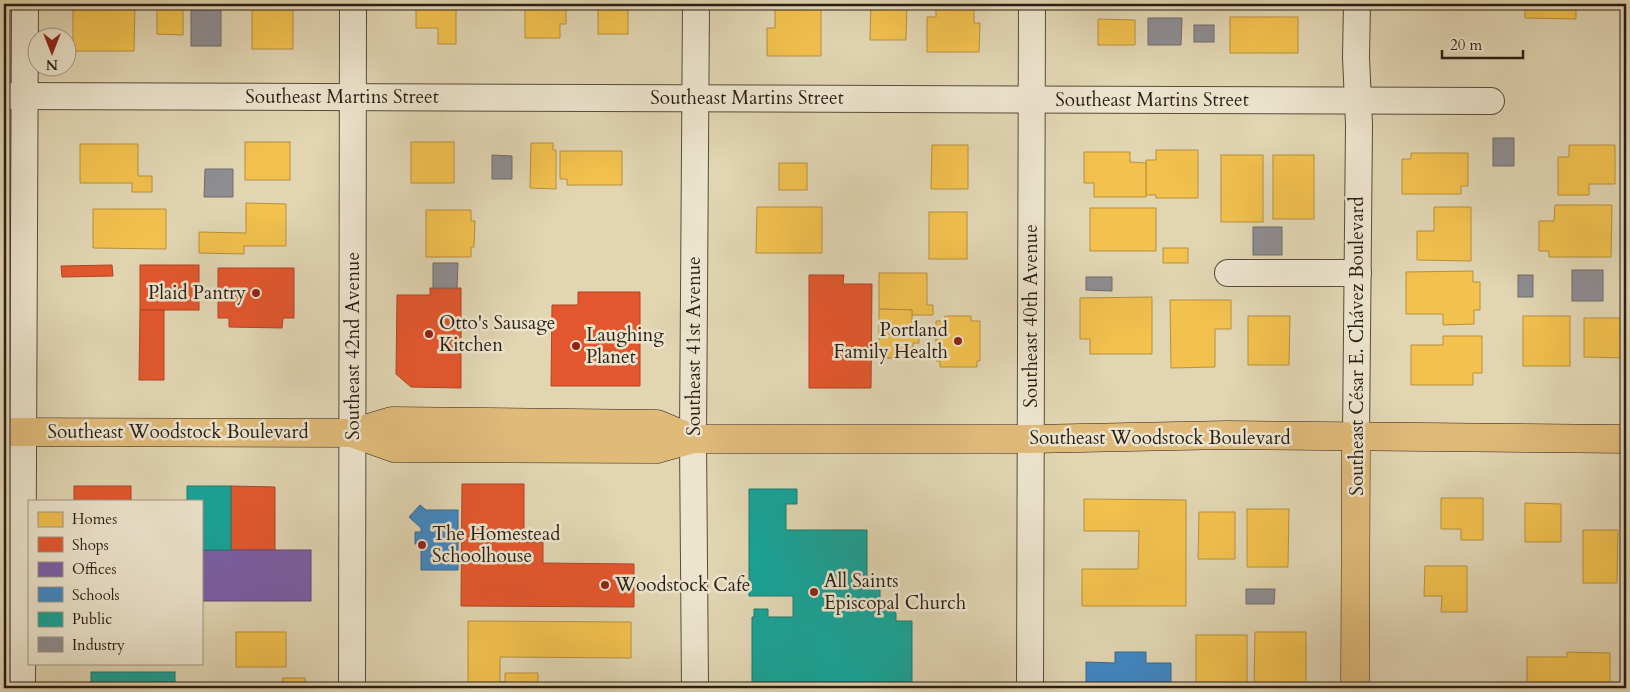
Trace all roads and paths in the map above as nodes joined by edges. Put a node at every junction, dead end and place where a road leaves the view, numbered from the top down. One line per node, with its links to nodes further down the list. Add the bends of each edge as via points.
1 (25, 4): 6 (street)
2 (353, 4): 7 (street, Southeast 42nd Avenue)
3 (696, 4): 8 (street, Southeast 41st Avenue)
4 (1032, 4): 9 (street, Southeast 40th Avenue)
5 (1357, 4): 10 (street, Southeast César E. Chávez Boulevard)
6 (14, 96): 7 (street, Southeast Martins Street); 14 (street)
7 (353, 97): 8 (street, Southeast Martins Street); 15 (street, Southeast 42nd Avenue)
8 (696, 98): 9 (street, Southeast Martins Street); 17 (street, Southeast 41st Avenue)
9 (1032, 100): 10 (street, Southeast Martins Street); 18 (street, Southeast 40th Avenue)
10 (1358, 101): 11 (street, Southeast Martins Street); 12 (street, Southeast César E. Chávez Boulevard)
11 (1491, 101)
12 (1358, 272): 13 (street); 16 (street, Southeast César E. Chávez Boulevard)
13 (1228, 273)
14 (14, 432): 15 (main road, Southeast Woodstock Boulevard); 20 (street)
15 (352, 433): 17 (main road, Southeast Woodstock Boulevard, via 394,448 657,449); 21 (street, Southeast 42nd Avenue)
16 (1356, 437): 18 (main road, Southeast Woodstock Boulevard); 19 (main road, Southeast Woodstock Boulevard); 24 (main road, Southeast César E. Chávez Boulevard)
17 (693, 439): 18 (main road, Southeast Woodstock Boulevard); 22 (street, Southeast 41st Avenue)
18 (1031, 439): 23 (street, Southeast 40th Avenue)
19 (1626, 439)
20 (22, 688)
21 (352, 688)
22 (695, 688)
23 (1030, 688)
24 (1355, 688)

